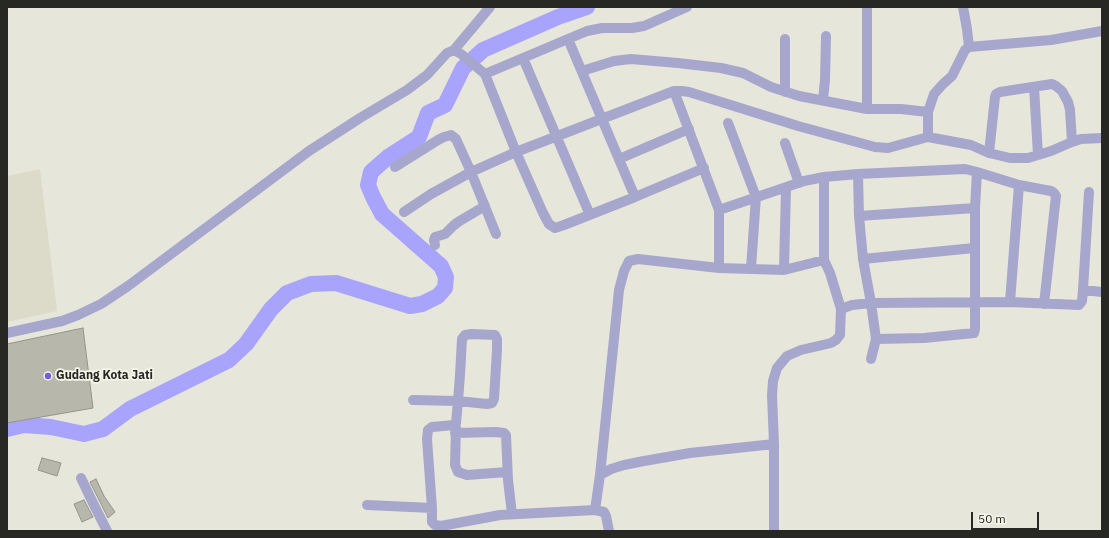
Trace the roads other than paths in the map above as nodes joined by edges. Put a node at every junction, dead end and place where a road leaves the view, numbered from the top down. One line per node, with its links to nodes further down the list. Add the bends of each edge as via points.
1 (490, 7): 10 (street)
2 (687, 7): 7 (street, via 644,26 602,28)
3 (867, 7): 18 (street)
4 (963, 7): 9 (street)
5 (1102, 32): 9 (street, via 1051,40)
6 (826, 36): 17 (street)
7 (568, 39): 11 (street); 12 (street)
8 (784, 39): 16 (street)
9 (968, 47): 19 (street, via 952,76 934,94)
10 (458, 52): 13 (street); 65 (street, via 450,51 427,75 407,90 310,151 101,304 62,321)
11 (523, 58): 13 (street); 23 (street)
12 (582, 71): 16 (street, via 614,61 631,59 678,63 743,73); 20 (street)
13 (486, 74): 28 (street)
14 (1034, 87): 26 (street, via 1052,84 1062,91 1070,110); 29 (street, via 996,94); 30 (street)
15 (674, 91): 20 (street); 22 (street); 24 (street, via 689,92 875,147 888,148)
16 (785, 92): 17 (street)
17 (822, 100): 18 (street)
18 (867, 109): 19 (street)
19 (928, 112): 24 (street)
20 (603, 120): 23 (street); 31 (street)
21 (728, 122): 43 (street)
22 (689, 129): 31 (street); 33 (street)
23 (557, 137): 28 (street); 48 (street)
24 (928, 137): 29 (street, via 971,146)
25 (1102, 138): 26 (street)
26 (1072, 142): 30 (street)
27 (785, 143): 38 (street)
28 (516, 152): 34 (street); 48 (street, via 549,224 555,228)
29 (989, 153): 30 (street, via 1010,158)
30 (1038, 155)
31 (619, 159): 42 (street)
32 (395, 167): 34 (street, via 451,135 456,139)
33 (704, 168): 42 (street); 46 (street)
34 (471, 172): 44 (street); 47 (street, via 430,194)
35 (977, 172): 36 (street, via 965,170); 39 (street); 45 (street)
36 (858, 174): 37 (street); 49 (street)
37 (824, 177): 38 (street); 54 (street)
38 (799, 183): 40 (street)
39 (1018, 185): 61 (street); 63 (street, via 1051,191 1056,196)
40 (786, 188): 43 (street); 57 (street)
41 (1089, 192): 58 (street)
42 (635, 197): 48 (street)
43 (756, 197): 46 (street); 56 (street)
44 (485, 206): 50 (street); 51 (street, via 458,222 445,234 435,237)
45 (975, 208): 49 (street); 52 (street)
46 (719, 210): 55 (street)
47 (404, 212)
48 (590, 215)
49 (859, 216): 53 (street)
50 (496, 234)
51 (435, 245)
52 (974, 248): 53 (street); 60 (street)
53 (863, 259): 62 (street)
54 (824, 260): 57 (street); 64 (street)
55 (719, 268): 56 (street); 73 (street, via 638,259 629,261 619,290)
56 (751, 268): 57 (street)
57 (784, 270)
58 (1083, 290): 59 (street); 63 (street, via 1082,302 1079,305)
59 (1102, 292)
60 (974, 302): 61 (street); 62 (street); 66 (street, via 972,334)
61 (1010, 302): 63 (street)
62 (871, 303): 64 (street); 66 (street)
63 (1044, 304)
64 (841, 309): 71 (street, via 840,335 836,340 787,356 777,368 772,395)
65 (7, 333)
66 (876, 339): 67 (street)
67 (871, 359)
68 (413, 400): 69 (street)
69 (458, 401): 69 (street, via 462,339 472,334 495,335 497,342 492,403); 70 (street)
70 (456, 428): 72 (street, via 504,434); 72 (street, via 455,465 458,472 467,475); 76 (street, via 454,425 432,427 428,430)
71 (774, 444): 73 (street, via 644,461 611,469); 82 (street)
72 (507, 472): 78 (street)
73 (600, 475): 77 (street)
74 (82, 478): 80 (street)
75 (367, 505): 76 (street)
76 (432, 508): 79 (street)
77 (596, 510): 78 (street); 81 (street, via 604,512)
78 (512, 514): 79 (street)
79 (433, 526)
80 (107, 531)
81 (609, 531)
82 (774, 531)

